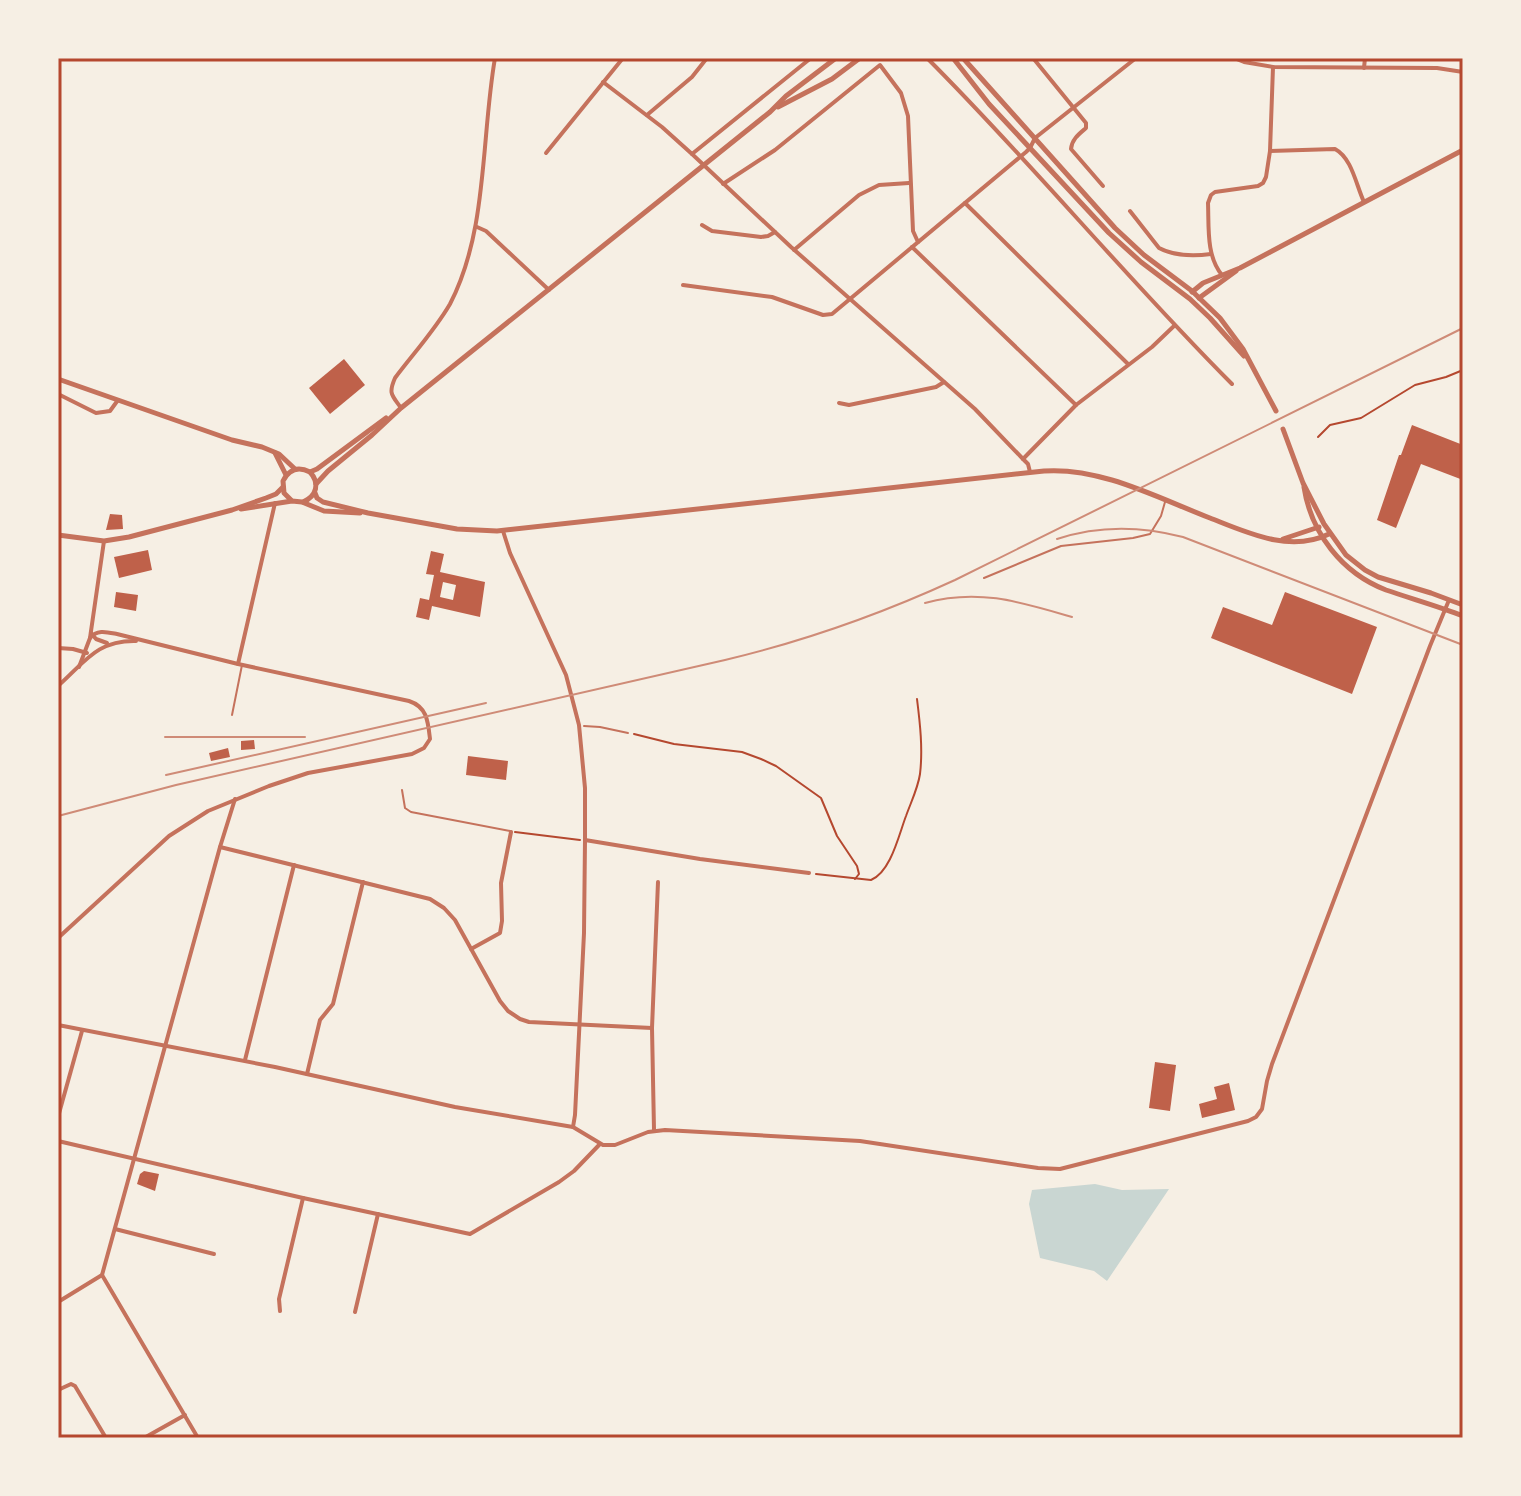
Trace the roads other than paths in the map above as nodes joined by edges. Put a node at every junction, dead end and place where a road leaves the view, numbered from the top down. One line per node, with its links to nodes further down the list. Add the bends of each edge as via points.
1 (495, 58): 36 (street)
2 (623, 58): 17 (street)
3 (707, 58): 20 (street)
4 (811, 58): 26 (street)
5 (836, 58): 19 (street)
6 (860, 58): 19 (street)
7 (927, 58): 27 (street)
8 (953, 58): 22 (street)
9 (963, 58): 21 (street)
10 (1033, 58): 18 (street)
11 (1136, 58): 18 (street)
12 (1234, 58): 14 (street)
13 (1365, 58): 15 (street)
14 (1273, 67): 15 (street); 24 (street)
15 (1364, 68): 16 (street)
16 (1463, 72)
17 (603, 82): 20 (street); 25 (street)
18 (1073, 108): 21 (street); 31 (street, via 1086,128 1071,149)
19 (770, 112): 28 (street)
20 (647, 115): 26 (street)
21 (1035, 138): 22 (street); 45 (street, via 1129,242)
22 (1030, 148): 27 (street); 48 (street, via 1119,242)
23 (1463, 150): 33 (street)
24 (1270, 151): 33 (street, via 1335,149 1346,159); 41 (street, via 1263,183 1211,195)
25 (546, 153)
26 (692, 154): 28 (street)
27 (1021, 156): 32 (street); 49 (street)
28 (704, 165): 30 (street); 44 (street)
29 (911, 183): 30 (street, via 907,111 880,65 775,150); 38 (street); 40 (street, via 866,191)
30 (723, 184): 37 (street)
31 (1103, 186)
32 (965, 203): 38 (street); 51 (street)
33 (1364, 204): 42 (street)
34 (1130, 211): 41 (street, via 1159,248)
35 (702, 225): 37 (street, via 761,237)
36 (477, 227): 44 (street); 59 (street, via 449,305 390,389)
37 (775, 232): 40 (street)
38 (918, 242): 39 (street)
39 (912, 247): 47 (street); 58 (street)
40 (794, 250): 47 (street)
41 (1211, 254): 42 (street)
42 (1223, 277): 45 (street); 46 (street)
43 (683, 285): 47 (street, via 777,298 826,315)
44 (549, 290): 59 (street)
45 (1192, 291): 46 (street); 48 (street)
46 (1200, 298): 48 (street); 50 (street, via 1236,338)
47 (850, 299): 53 (street)
48 (1191, 300): 50 (street)
49 (1174, 326): 51 (street); 54 (street)
50 (1250, 363): 60 (street)
51 (1128, 364): 58 (street)
52 (58, 379): 56 (street)
53 (944, 382): 57 (street); 63 (street)
54 (1232, 384)
55 (58, 394): 56 (street, via 96,413 110,411)
56 (118, 400): 62 (street)
57 (839, 403)
58 (1076, 405): 63 (street)
59 (400, 410): 65 (street); 69 (street)
60 (1276, 411)
61 (1283, 429): 68 (street)
62 (274, 452): 64 (street); 67 (street)
63 (1023, 459): 66 (street)
64 (295, 469): 65 (street); 67 (street)
65 (310, 472): 69 (street)
66 (1030, 472): 73 (street, via 1086,474); 80 (street)
67 (286, 475): 70 (street)
68 (1303, 483): 78 (street); 79 (street)
69 (316, 484): 71 (street)
70 (283, 487): 72 (street); 76 (street)
71 (315, 493): 74 (street); 77 (street, via 323,502)
72 (292, 501): 74 (street); 75 (street)
73 (1165, 501): 84 (street); 86 (lane, via 1150,534 1061,546)
74 (302, 502): 77 (street, via 324,511)
75 (275, 503): 76 (street); 96 (street)
76 (232, 510): 85 (street)
77 (368, 513): 80 (street, via 457,529)
78 (1324, 524): 79 (street); 81 (street)
79 (1317, 528): 83 (street); 84 (street)
80 (503, 531): 104 (street, via 567,678 581,745)
81 (1329, 534): 83 (street); 87 (street, via 1365,570)
82 (58, 535): 85 (street)
83 (1322, 537): 84 (street); 89 (street, via 1365,579)
84 (1278, 540)
85 (104, 541): 91 (street)
86 (984, 578)
87 (1449, 600): 88 (street); 89 (street)
88 (1463, 605)
89 (1446, 609): 90 (street); 121 (street, via 1256,1117 1078,1166 1049,1169 860,1141)
90 (1463, 616)
91 (91, 634): 92 (street); 93 (street); 95 (street)
92 (142, 641): 93 (street); 96 (street)
93 (113, 642): 95 (street)
94 (58, 648): 95 (street)
95 (88, 654): 97 (street)
96 (240, 664): 98 (lane); 102 (street, via 418,704 430,739 412,754 308,773)
97 (58, 686)
98 (232, 715)
99 (584, 726): 100 (lane)
100 (628, 733)
101 (402, 790): 103 (lane, via 405,808 411,812)
102 (235, 799): 105 (street); 110 (street, via 169,836)
103 (511, 832): 111 (street, via 501,883 501,929)
104 (585, 840): 107 (street); 113 (street)
105 (220, 847): 106 (street); 116 (street)
106 (294, 865): 108 (street); 117 (street)
107 (809, 873)
108 (363, 882): 111 (street, via 430,899 455,920); 118 (street, via 333,1004 320,1020)
109 (658, 882): 114 (street)
110 (58, 938)
111 (471, 949): 113 (street, via 508,1011 529,1022)
112 (58, 1025): 115 (street)
113 (579, 1025): 114 (street); 120 (street)
114 (652, 1028): 121 (street)
115 (82, 1030): 116 (street); 119 (street)
116 (166, 1046): 117 (street); 124 (street)
117 (245, 1061): 118 (street)
118 (307, 1074): 120 (street)
119 (58, 1117)
120 (573, 1127): 123 (street)
121 (654, 1130): 123 (street, via 615,1145)
122 (58, 1141): 124 (street)
123 (600, 1144): 126 (street, via 559,1182 470,1234)
124 (135, 1159): 125 (street); 127 (street)
125 (303, 1198): 126 (street); 131 (street)
126 (378, 1214): 132 (street)
127 (115, 1229): 128 (street); 129 (street)
128 (214, 1254)
129 (102, 1275): 130 (street); 134 (street)
130 (58, 1302)
131 (280, 1311)
132 (355, 1312)
133 (58, 1390): 135 (street, via 75,1386)
134 (185, 1415): 136 (street); 137 (street)
135 (106, 1438)
136 (144, 1438)
137 (198, 1438)

